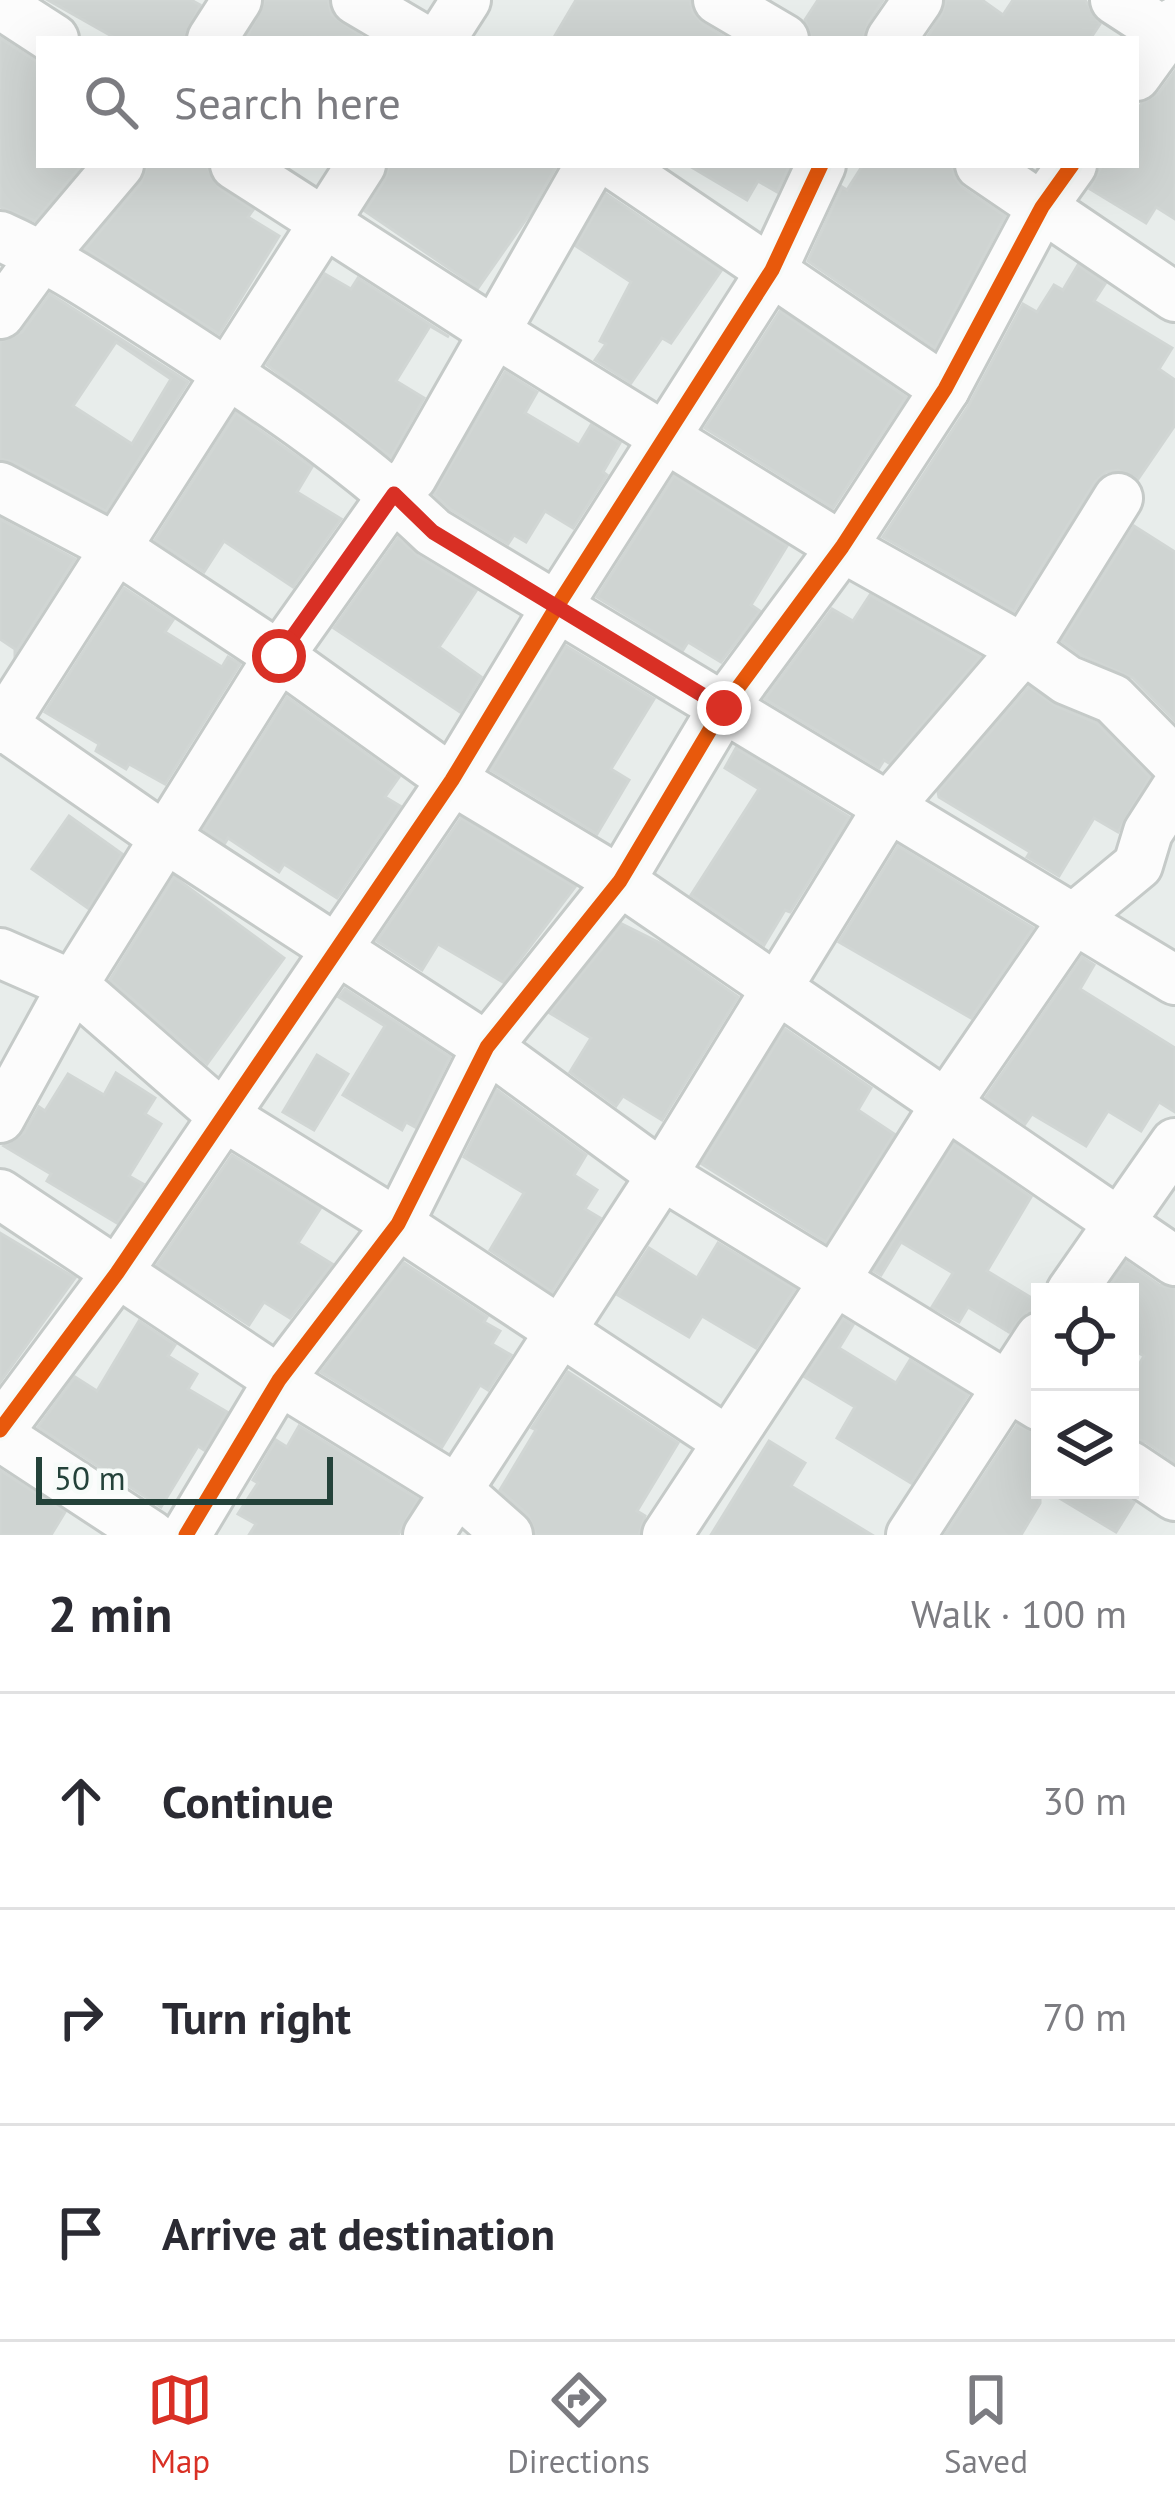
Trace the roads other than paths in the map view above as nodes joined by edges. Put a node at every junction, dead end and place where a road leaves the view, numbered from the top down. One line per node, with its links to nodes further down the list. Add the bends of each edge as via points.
1 (237, 0): 10 (street)
2 (356, 0): 11 (street)
3 (466, 0): 12 (street)
4 (718, 0): 13 (street)
5 (918, 0): 14 (street)
6 (1115, 0): 8 (street)
7 (4, 8): 9 (street)
8 (1172, 32): 15 (street)
9 (49, 36)
10 (214, 36)
11 (417, 36)
12 (443, 36)
13 (779, 36)
14 (893, 36)
15 (1139, 72)
16 (115, 168): 26 (street)
17 (240, 168): 25 (street)
18 (359, 168): 25 (street)
19 (588, 168): 30 (street)
20 (619, 168): 27 (street)
21 (820, 168): 27 (street)
22 (984, 168): 24 (street)
23 (1070, 168): 24 (street)
24 (1042, 207): 28 (street); 32 (street)
25 (325, 221): 30 (street); 31 (street)
26 (22, 246): 29 (street); 31 (street)
27 (772, 270): 32 (street); 33 (street)
28 (1175, 297)
29 (0, 314)
30 (493, 332): 33 (street); 35 (street, via 412,477)
31 (227, 373): 35 (street); 38 (street)
32 (945, 389): 37 (street)
33 (667, 439): 37 (street); 39 (street)
34 (0, 487): 38 (street)
35 (394, 494): 39 (street, via 433,532); 41 (street)
36 (1118, 499): 40 (street)
37 (842, 547): 40 (street); 42 (street)
38 (116, 548): 41 (street); 43 (street)
39 (556, 608): 42 (street); 45 (street)
40 (1024, 650): 44 (street, via 1113,699); 47 (street)
41 (279, 656): 45 (street); 48 (street)
42 (724, 708): 47 (street); 49 (street)
43 (1, 725): 48 (street)
44 (1175, 762)
45 (452, 780): 49 (street); 51 (street)
46 (1175, 790): 50 (street, via 1138,865)
47 (889, 806): 50 (street); 55 (street)
48 (164, 838): 51 (street); 54 (street)
49 (620, 881): 55 (street); 56 (street)
50 (1076, 917): 53 (street); 57 (street)
51 (339, 948): 56 (street); 58 (street)
52 (0, 953): 54 (street)
53 (1175, 980)
54 (73, 985): 58 (street); 59 (street)
55 (778, 989): 57 (street); 61 (street)
56 (487, 1047): 61 (street); 64 (street)
57 (945, 1106): 63 (street); 67 (street)
58 (222, 1115): 64 (street); 66 (street)
59 (0, 1118)
60 (1175, 1144): 63 (street)
61 (662, 1175): 67 (street); 69 (street)
62 (0, 1194): 66 (street)
63 (1119, 1223): 65 (street); 68 (street)
64 (398, 1224): 69 (street); 70 (street)
65 (1175, 1261)
66 (117, 1273): 70 (street); 72 (street)
67 (835, 1280): 71 (street); 73 (street)
68 (1077, 1283)
69 (562, 1331): 73 (street); 75 (street)
70 (279, 1380): 75 (street); 79 (street)
71 (1024, 1395): 83 (street)
72 (0, 1433): 78 (street)
73 (727, 1441): 82 (street)
74 (1139, 1472): 76 (street)
75 (456, 1489): 80 (street); 81 (street)
76 (1175, 1496)
77 (1175, 1512): 84 (street)
78 (151, 1535)
79 (186, 1535)
80 (428, 1535)
81 (508, 1535)
82 (667, 1535)
83 (911, 1535)
84 (1166, 1535)

